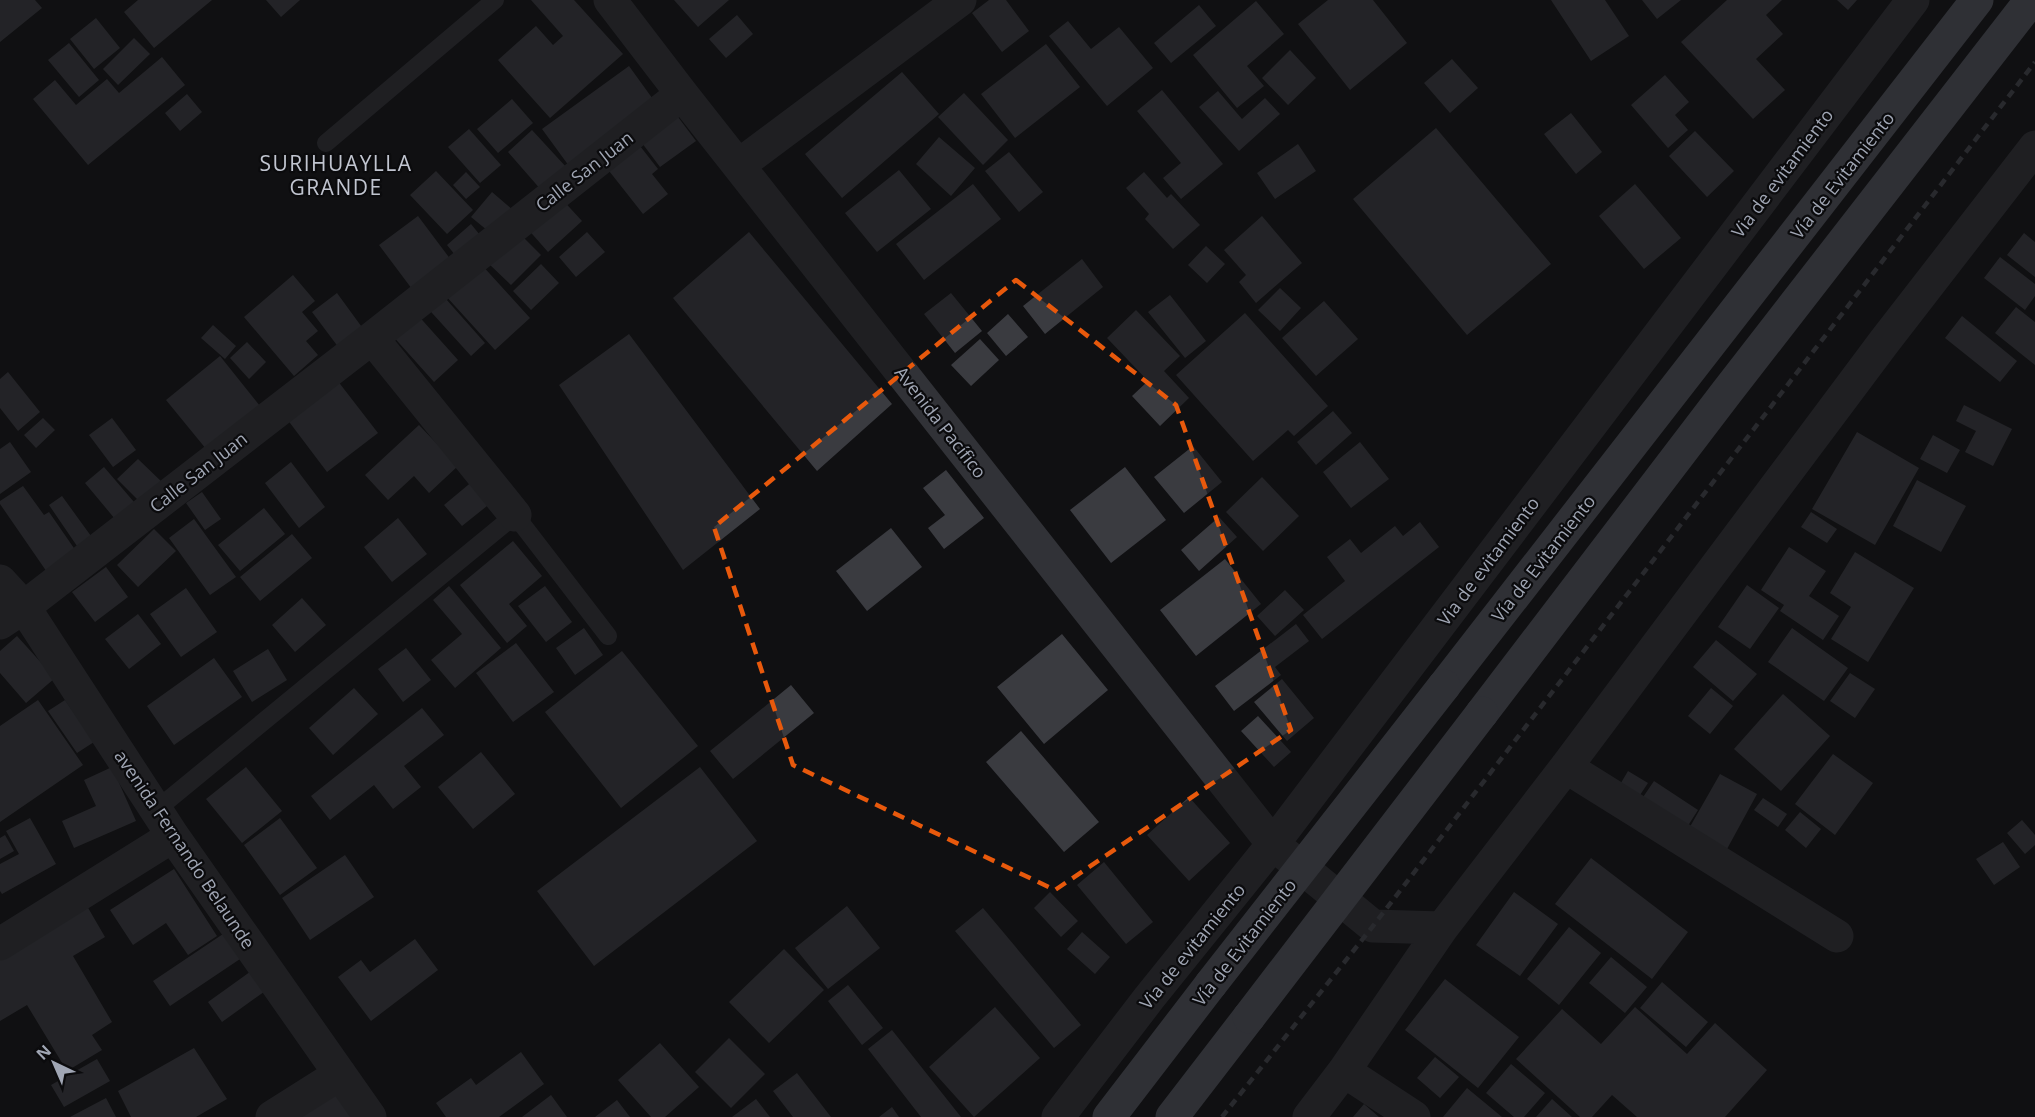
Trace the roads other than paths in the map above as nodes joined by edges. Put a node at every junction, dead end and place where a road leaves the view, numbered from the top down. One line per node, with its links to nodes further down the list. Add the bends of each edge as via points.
1 (495, 0): 8 (lane)
2 (610, 0): 7 (street, Avenida Pacífico)
3 (960, 0): 10 (street)
4 (1913, 0): 18 (street, Via de evitamiento)
5 (1977, 0): 27 (highway, Vía de Evitamiento, bridge)
6 (2031, 0): 28 (highway, bridge)
7 (682, 94): 10 (street, Avenida Pacífico); 11 (street, Calle San Juan)
8 (326, 142)
9 (2035, 147): 16 (street)
10 (739, 165): 18 (street, Avenida Pacífico)
11 (372, 338): 12 (street); 14 (street, Calle San Juan)
12 (515, 515): 15 (lane); 17 (lane)
13 (0, 581): 14 (street, avenida Fernando Belaunde)
14 (12, 615): 17 (street, avenida Fernando Belaunde)
15 (608, 636)
16 (1566, 767): 19 (street); 20 (street)
17 (165, 823): 21 (street); 23 (street, avenida Fernando Belaunde)
18 (1273, 844): 19 (street, Avenida Pacífico, via 1373,926); 26 (street, Via de evitamiento)
19 (1442, 928): 22 (street)
20 (1837, 936)
21 (0, 944)
22 (1344, 1071): 29 (street); 30 (street)
23 (340, 1074): 24 (street); 25 (street, avenida Fernando Belaunde)
24 (272, 1117)
25 (370, 1117)
26 (1058, 1117)
27 (1109, 1117)
28 (1172, 1117)
29 (1309, 1117)
30 (1414, 1117)

